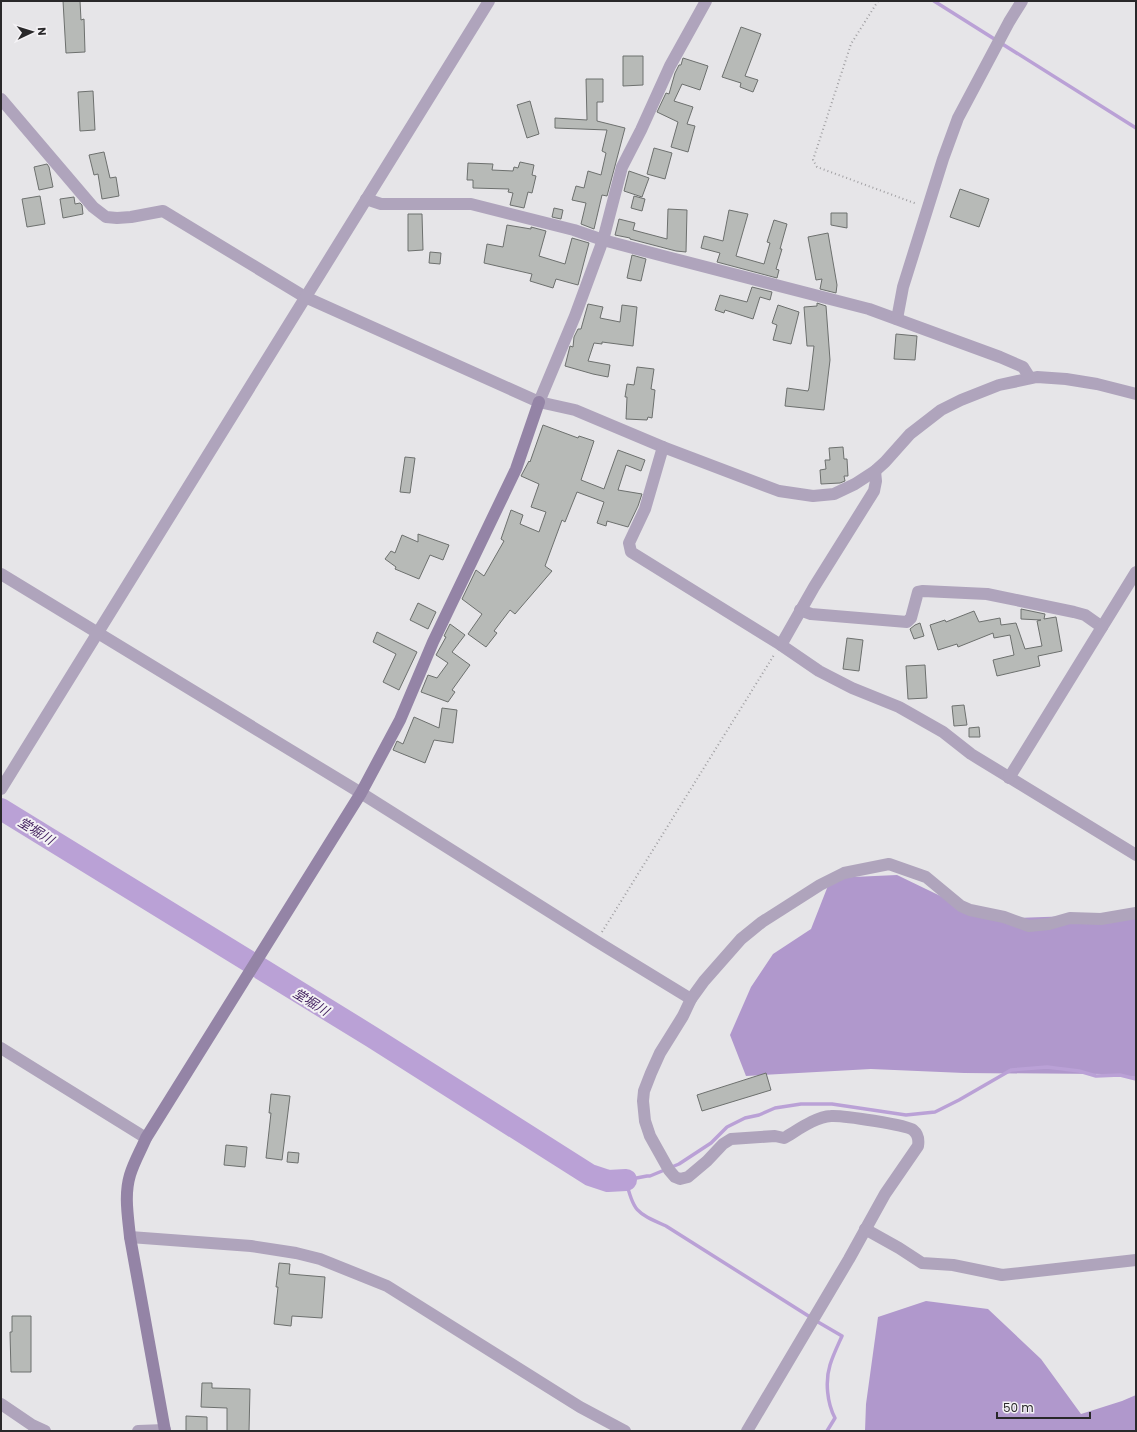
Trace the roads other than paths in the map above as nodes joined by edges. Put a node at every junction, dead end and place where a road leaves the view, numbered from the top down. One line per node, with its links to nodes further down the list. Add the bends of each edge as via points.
1 (489, 1): 5 (street)
2 (706, 1): 6 (street, via 670,66 622,167)
3 (1022, 1): 8 (street, via 958,118 903,287)
4 (1, 99): 7 (street, via 93,207 106,217 131,217 163,211)
5 (366, 199): 6 (street, via 381,204 471,204 574,230); 7 (street)
6 (603, 240): 8 (street); 11 (street)
7 (305, 297): 11 (street); 18 (street)
8 (897, 319): 9 (street, via 1023,367)
9 (1030, 378): 10 (street, via 1066,379); 13 (street, via 976,393 941,410 910,434)
10 (1136, 394)
11 (539, 402): 12 (street, via 575,410); 22 (street, via 516,469 433,642 400,720)
12 (663, 447): 13 (street, via 779,491 813,496 834,494); 19 (street, via 645,509 629,543 631,552)
13 (875, 471): 16 (street, via 874,491)
14 (1136, 572): 17 (street)
15 (1, 574): 18 (street)
16 (800, 610): 17 (street, via 812,614 907,622 911,618 918,592 959,592 987,594 1074,612 1085,615); 19 (street)
17 (1102, 627): 20 (street)
18 (98, 633): 21 (street); 22 (street)
19 (781, 645): 20 (street, via 819,671 899,707 943,732)
20 (1008, 778): 23 (street)
21 (1, 789)
22 (361, 793): 25 (street); 27 (street)
23 (1136, 855)
24 (1136, 913): 25 (street, via 1101,919 1070,918 1029,926 1004,917 970,910 961,906 926,877 889,864 844,874 820,884 762,922 741,939)
25 (691, 999): 28 (street, via 660,1053 642,1101 650,1136 669,1170 680,1179 688,1177 731,1139 768,1136 784,1138 809,1123 831,1116 910,1127 918,1137 918,1146)
26 (1, 1048): 27 (street)
27 (146, 1138): 29 (street, via 130,1176 128,1188)
28 (866, 1229): 30 (street, via 922,1263 953,1265 1002,1275); 36 (street)
29 (130, 1237): 34 (street); 35 (street, via 251,1246 296,1253 327,1262 387,1286 580,1407)
30 (1136, 1260)
31 (1, 1404): 32 (street)
32 (45, 1431)
33 (138, 1431): 34 (street)
34 (165, 1431)
35 (625, 1431)
36 (747, 1431)

